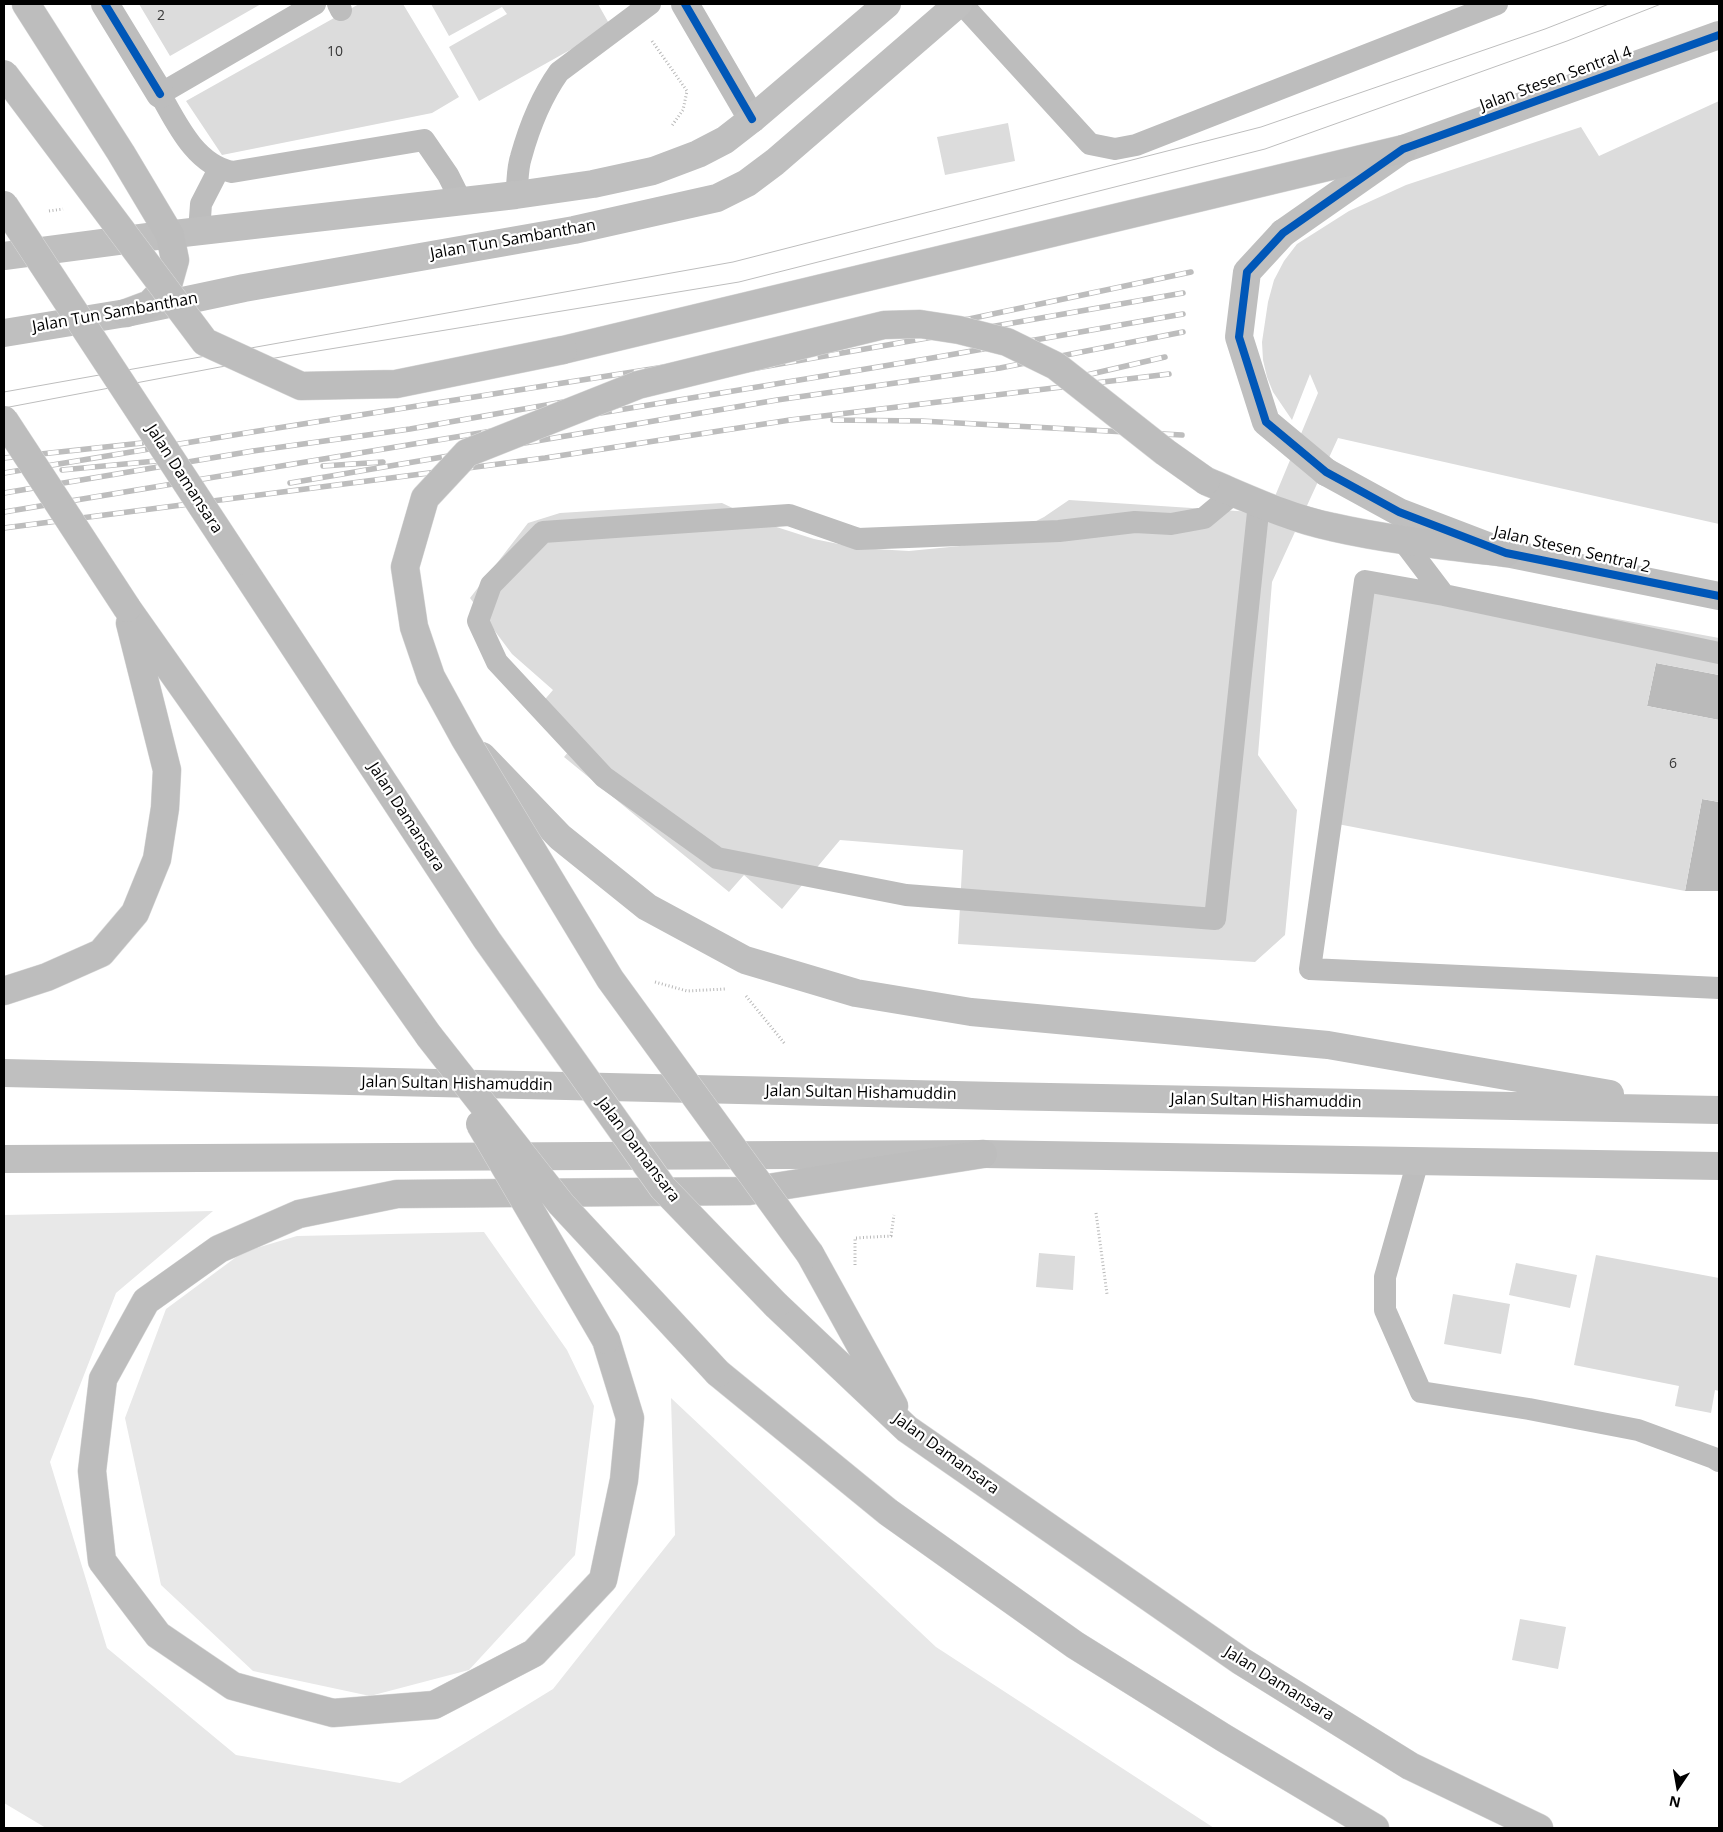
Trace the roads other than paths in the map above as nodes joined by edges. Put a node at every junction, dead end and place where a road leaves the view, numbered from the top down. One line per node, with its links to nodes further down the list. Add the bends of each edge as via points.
1 (26, 4): 20 (main road)
2 (105, 4): 12 (main road)
3 (315, 4): 12 (lane)
4 (650, 4): 16 (lane, via 559,72 551,82 520,157)
5 (685, 4): 13 (main road)
6 (887, 4): 13 (main road)
7 (958, 4): 22 (main road, Jalan Tun Sambanthan, via 775,162 747,183 716,198 574,230 244,288)
8 (962, 4): 9 (lane, via 1090,144 1115,149 1136,145)
9 (1497, 4)
10 (1719, 35): 14 (main road, Jalan Stesen Sentral 4)
11 (4, 74): 14 (main road, bridge, via 205,342 301,386 396,384 563,350)
12 (160, 94): 15 (lane, via 187,141)
13 (752, 119): 16 (main road, via 705,151 653,171)
14 (1403, 149): 28 (main road, Jalan Stesen Sentral 2, bridge, via 1283,233 1247,272 1239,337 1266,422 1326,472 1399,512)
15 (219, 169): 17 (lane, via 232,172 424,140 448,175); 19 (lane, via 201,204)
16 (516, 195): 17 (main road)
17 (460, 202): 19 (main road)
18 (4, 205): 43 (main road, Jalan Damansara, bridge, via 476,923 663,1188 776,1305)
19 (200, 232): 20 (main road)
20 (170, 235): 21 (main road); 22 (main road, via 175,260 168,285 150,304)
21 (4, 256)
22 (126, 313): 23 (main road, Jalan Tun Sambanthan)
23 (4, 333)
24 (4, 420): 31 (main road, bridge)
25 (1234, 493): 26 (main road); 26 (lane, via 1204,518 1171,524 1134,522 1059,532 858,539 789,515 543,532 491,585 478,621 497,662 604,777 717,858 906,895 1215,919); 33 (main road, bridge, via 1206,481 1172,457 1056,366 1007,342 959,330 920,324 884,325 638,384 467,454 425,498 405,567 414,627 432,677)
26 (1260, 503): 27 (main road, via 1330,527)
27 (1403, 541): 28 (main road); 29 (lane)
28 (1506, 553): 30 (main road, Jalan Stesen Sentral 2)
29 (1444, 595): 32 (lane); 34 (lane, via 1365,581 1310,969)
30 (1719, 596)
31 (127, 608): 35 (main road, via 167,770 157,858 134,913 101,953 47,977); 36 (main road)
32 (1719, 653)
33 (465, 739): 38 (main road, via 560,837 647,906 746,960 782,971 856,993 971,1012 1328,1045); 43 (main road, bridge, via 610,979 810,1254)
34 (1719, 988)
35 (4, 991)
36 (428, 1036): 39 (main road, bridge, via 606,1340 630,1418 624,1480 603,1580 534,1653 434,1705 333,1712 233,1686 158,1635 102,1561 92,1471 103,1379 146,1301 219,1249 299,1214 397,1194 749,1191); 45 (main road, bridge, via 561,1204 718,1373 888,1512 1075,1645)
37 (4, 1073): 38 (main road, Jalan Sultan Hishamuddin)
38 (1707, 1110)
39 (984, 1154): 40 (main road); 41 (main road)
40 (4, 1159)
41 (1418, 1161): 42 (main road); 44 (lane, via 1385,1276 1385,1310 1421,1392 1638,1430)
42 (1719, 1166)
43 (907, 1429): 46 (main road, Jalan Damansara, via 1241,1661 1410,1766)
44 (1719, 1461)
45 (1375, 1828)
46 (1539, 1828)

